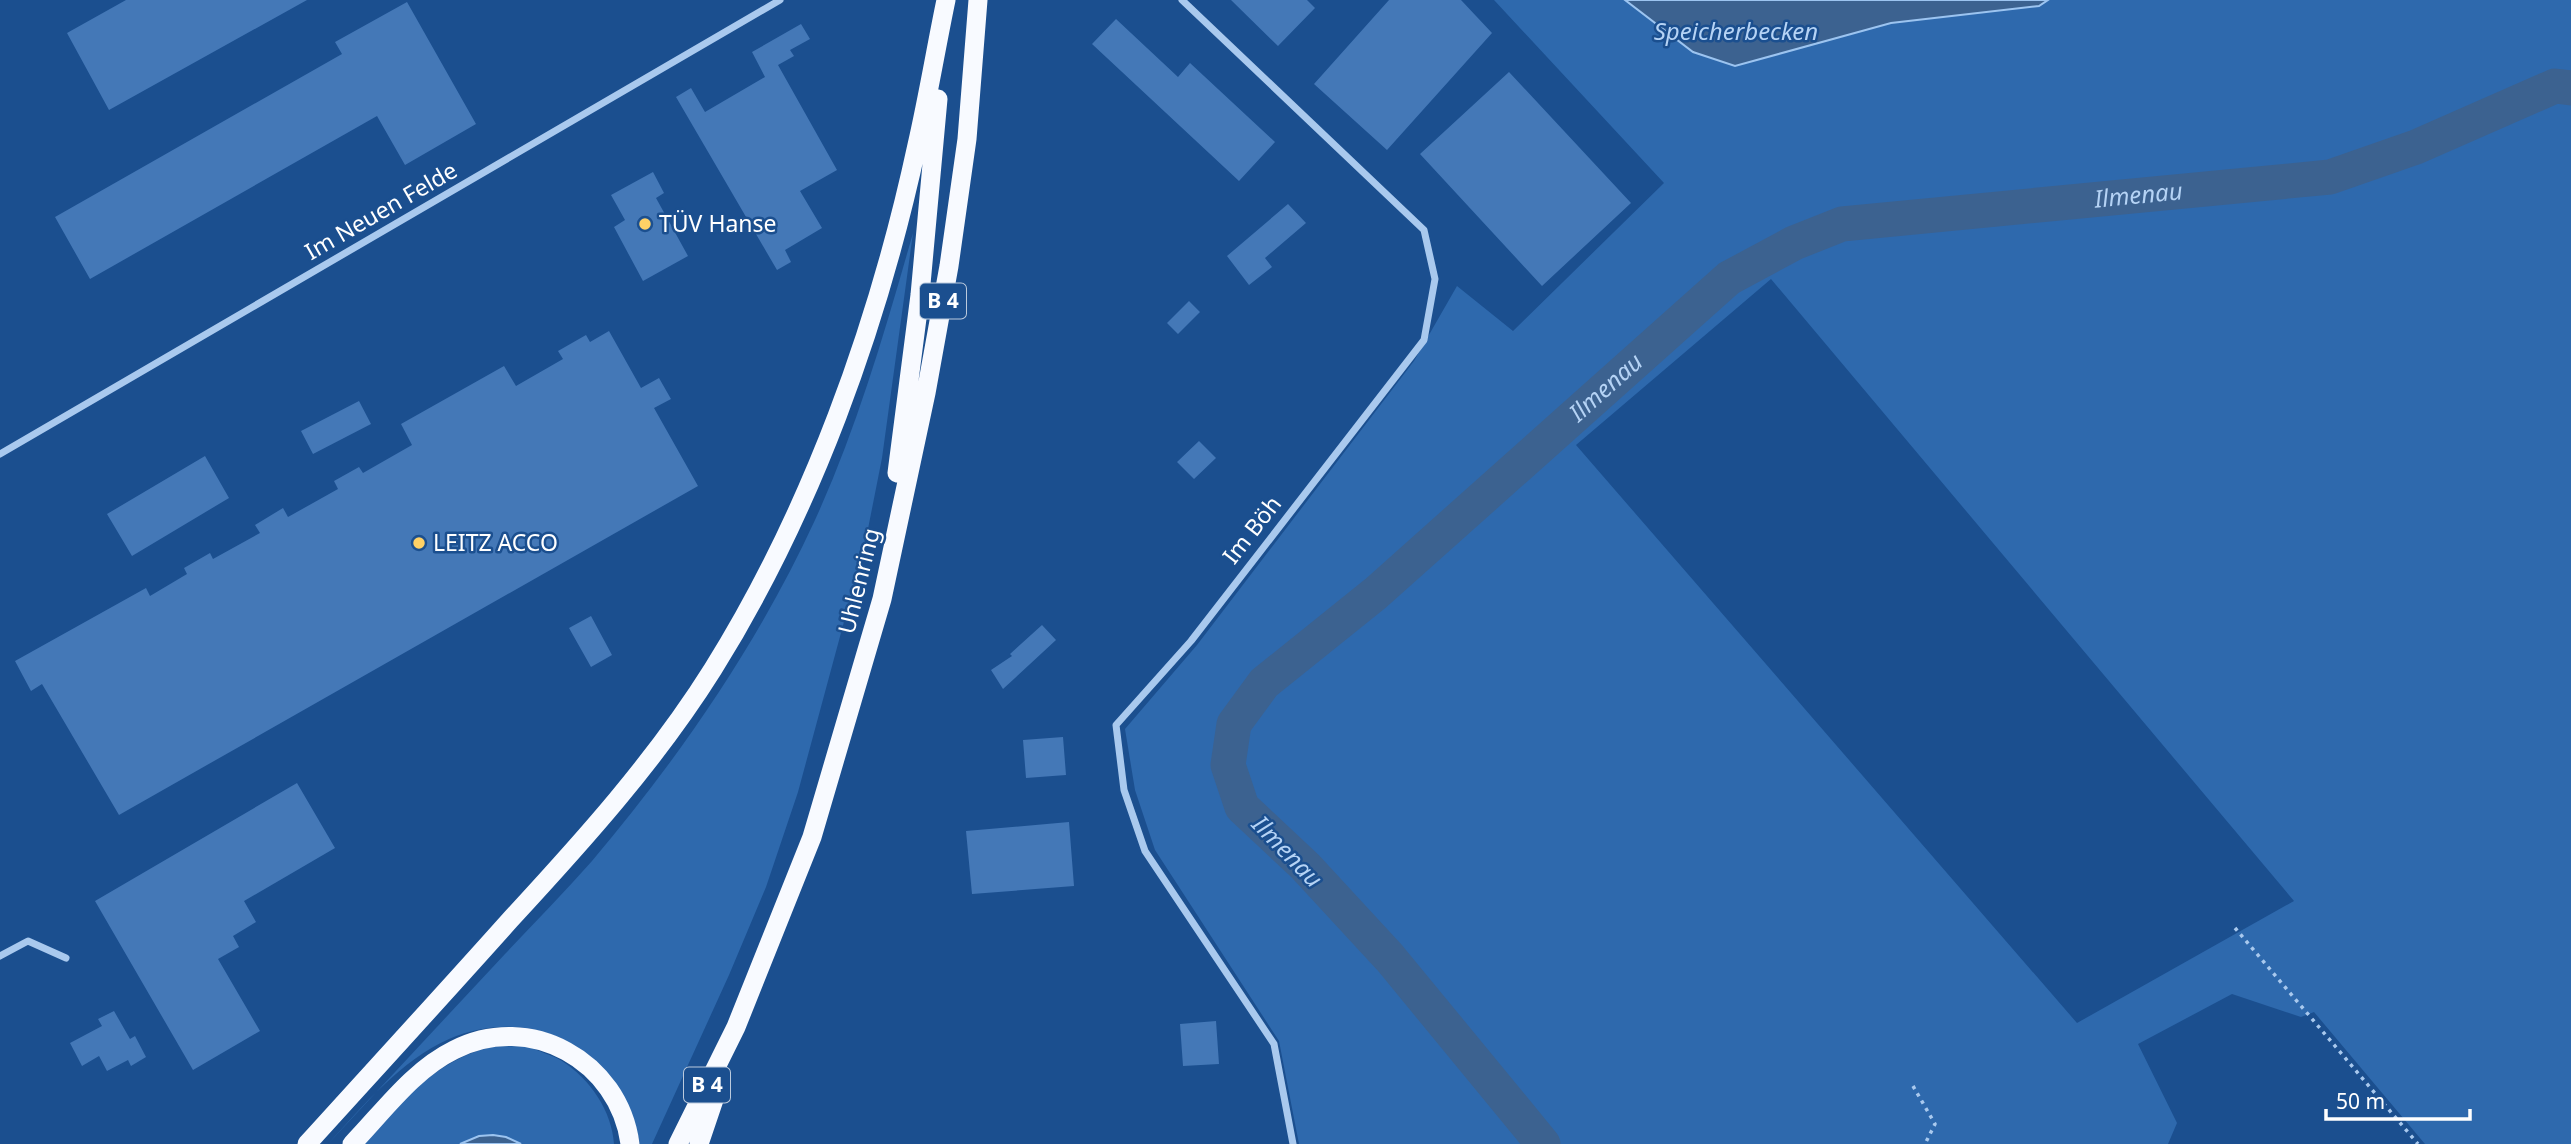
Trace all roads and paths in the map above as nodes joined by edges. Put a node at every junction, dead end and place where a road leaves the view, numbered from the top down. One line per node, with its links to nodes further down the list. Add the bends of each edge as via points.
1 (780, 0): 5 (street, Im Neuen Felde)
2 (946, 0): 6 (highway, B 4, via 920,295); 12 (highway, via 917,147 877,298 827,442 761,586 713,670 658,749 574,851)
3 (978, 0): 6 (highway, Uhlenring / B 4, via 967,139 949,266)
4 (1182, 0): 17 (street, Im Böh, via 1424,230 1435,279 1424,340 1191,641 1116,725 1124,790 1145,851 1274,1044)
5 (0, 454)
6 (882, 599): 10 (highway, Uhlenring / B 4, via 812,837)
7 (2235, 928): 19 (path)
8 (0, 956): 9 (street, via 28,942)
9 (66, 958)
10 (736, 1027): 15 (highway, Uhlenring / B 4); 16 (highway)
11 (1913, 1086): 18 (path, via 1935,1124)
12 (307, 1144)
13 (352, 1144): 14 (highway, via 421,1072 454,1049 489,1037 528,1036 565,1049 594,1070 616,1096)
14 (630, 1144)
15 (678, 1144)
16 (699, 1144)
17 (1293, 1144)
18 (1926, 1144)
19 (2418, 1144)

